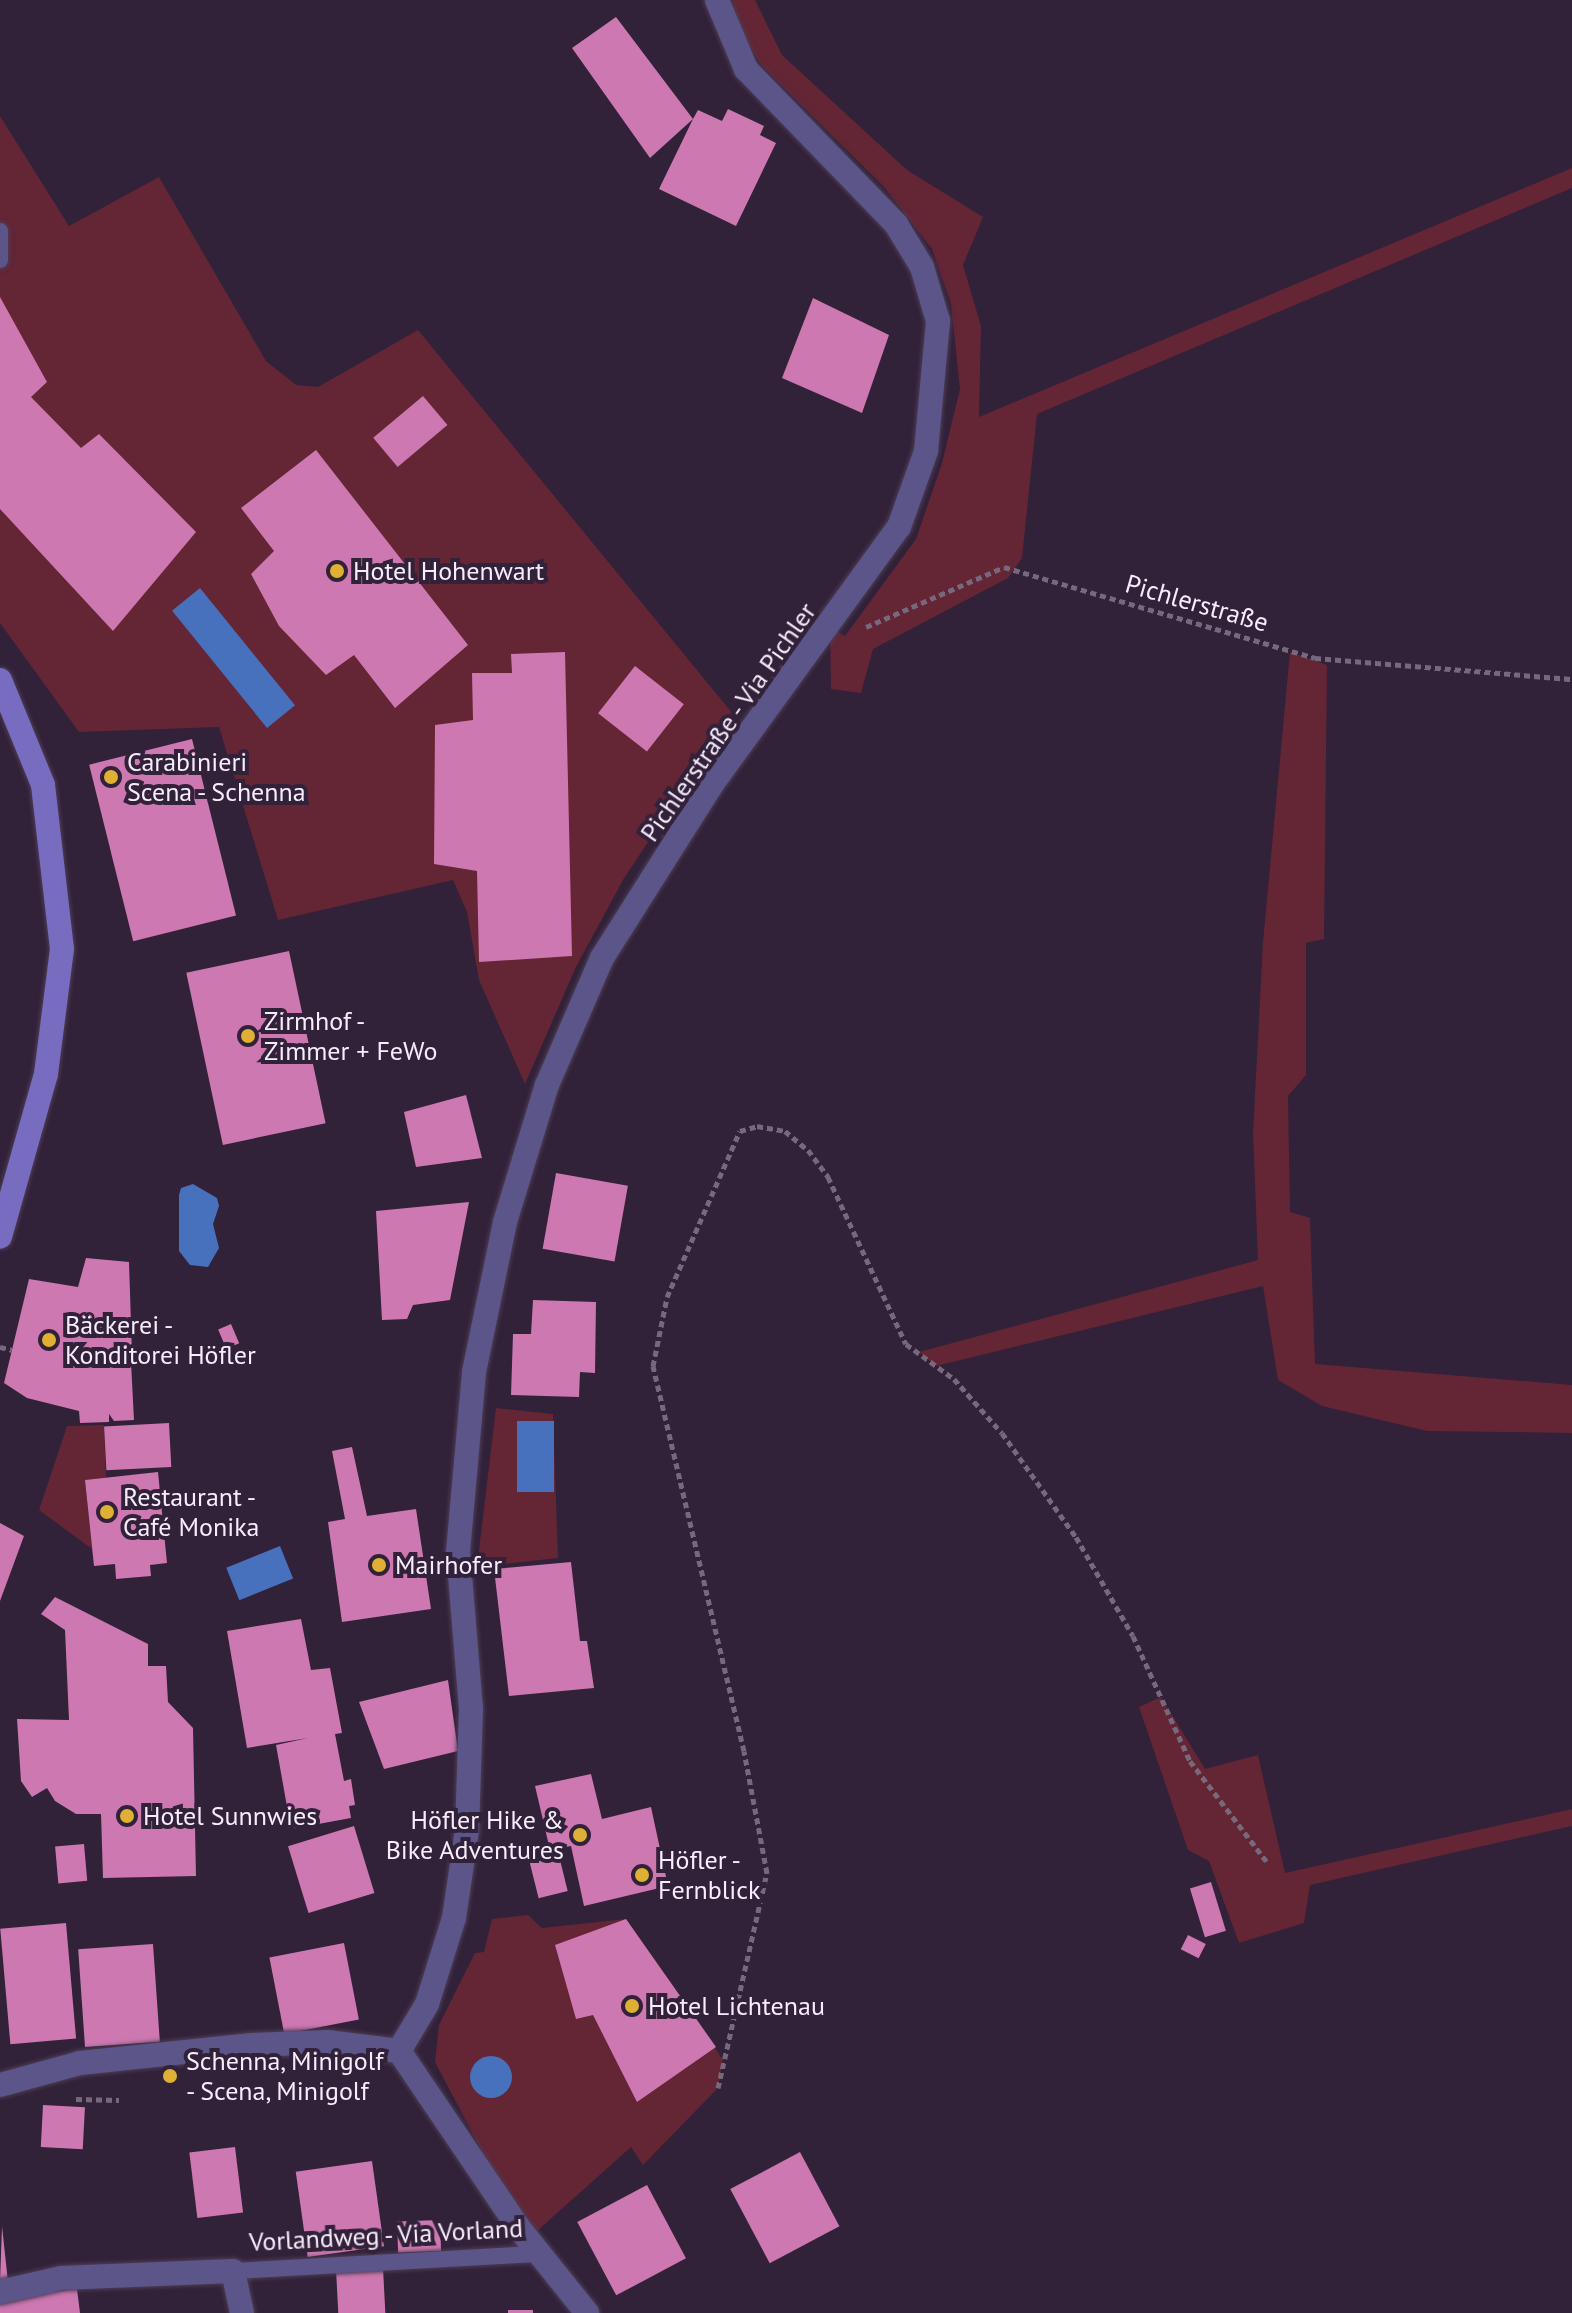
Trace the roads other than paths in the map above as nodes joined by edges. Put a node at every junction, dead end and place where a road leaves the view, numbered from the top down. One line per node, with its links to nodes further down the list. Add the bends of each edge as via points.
1 (717, 0): 6 (street, Pichlerstraße - Via Pichler, via 746,69 896,224 922,267 938,321 926,451 899,527 712,784 602,958 547,1085 505,1222 474,1372 460,1516 460,1596 471,1709 467,1830 443,1963 417,2026)
2 (0, 231): 3 (lane)
3 (0, 260)
4 (0, 680): 5 (street, via 43,785 62,949 46,1074)
5 (0, 1237)
6 (399, 2051): 7 (street, via 327,2042 252,2045 80,2063); 8 (street)
7 (0, 2085)
8 (541, 2254): 9 (lane, Vorlandweg - Via Vorland); 12 (street)
9 (233, 2271): 10 (street, Vorlandweg - Via Vorland, via 61,2278); 11 (street, Vorlandweg - Via Vorland)
10 (0, 2292)
11 (242, 2313)
12 (587, 2313)

